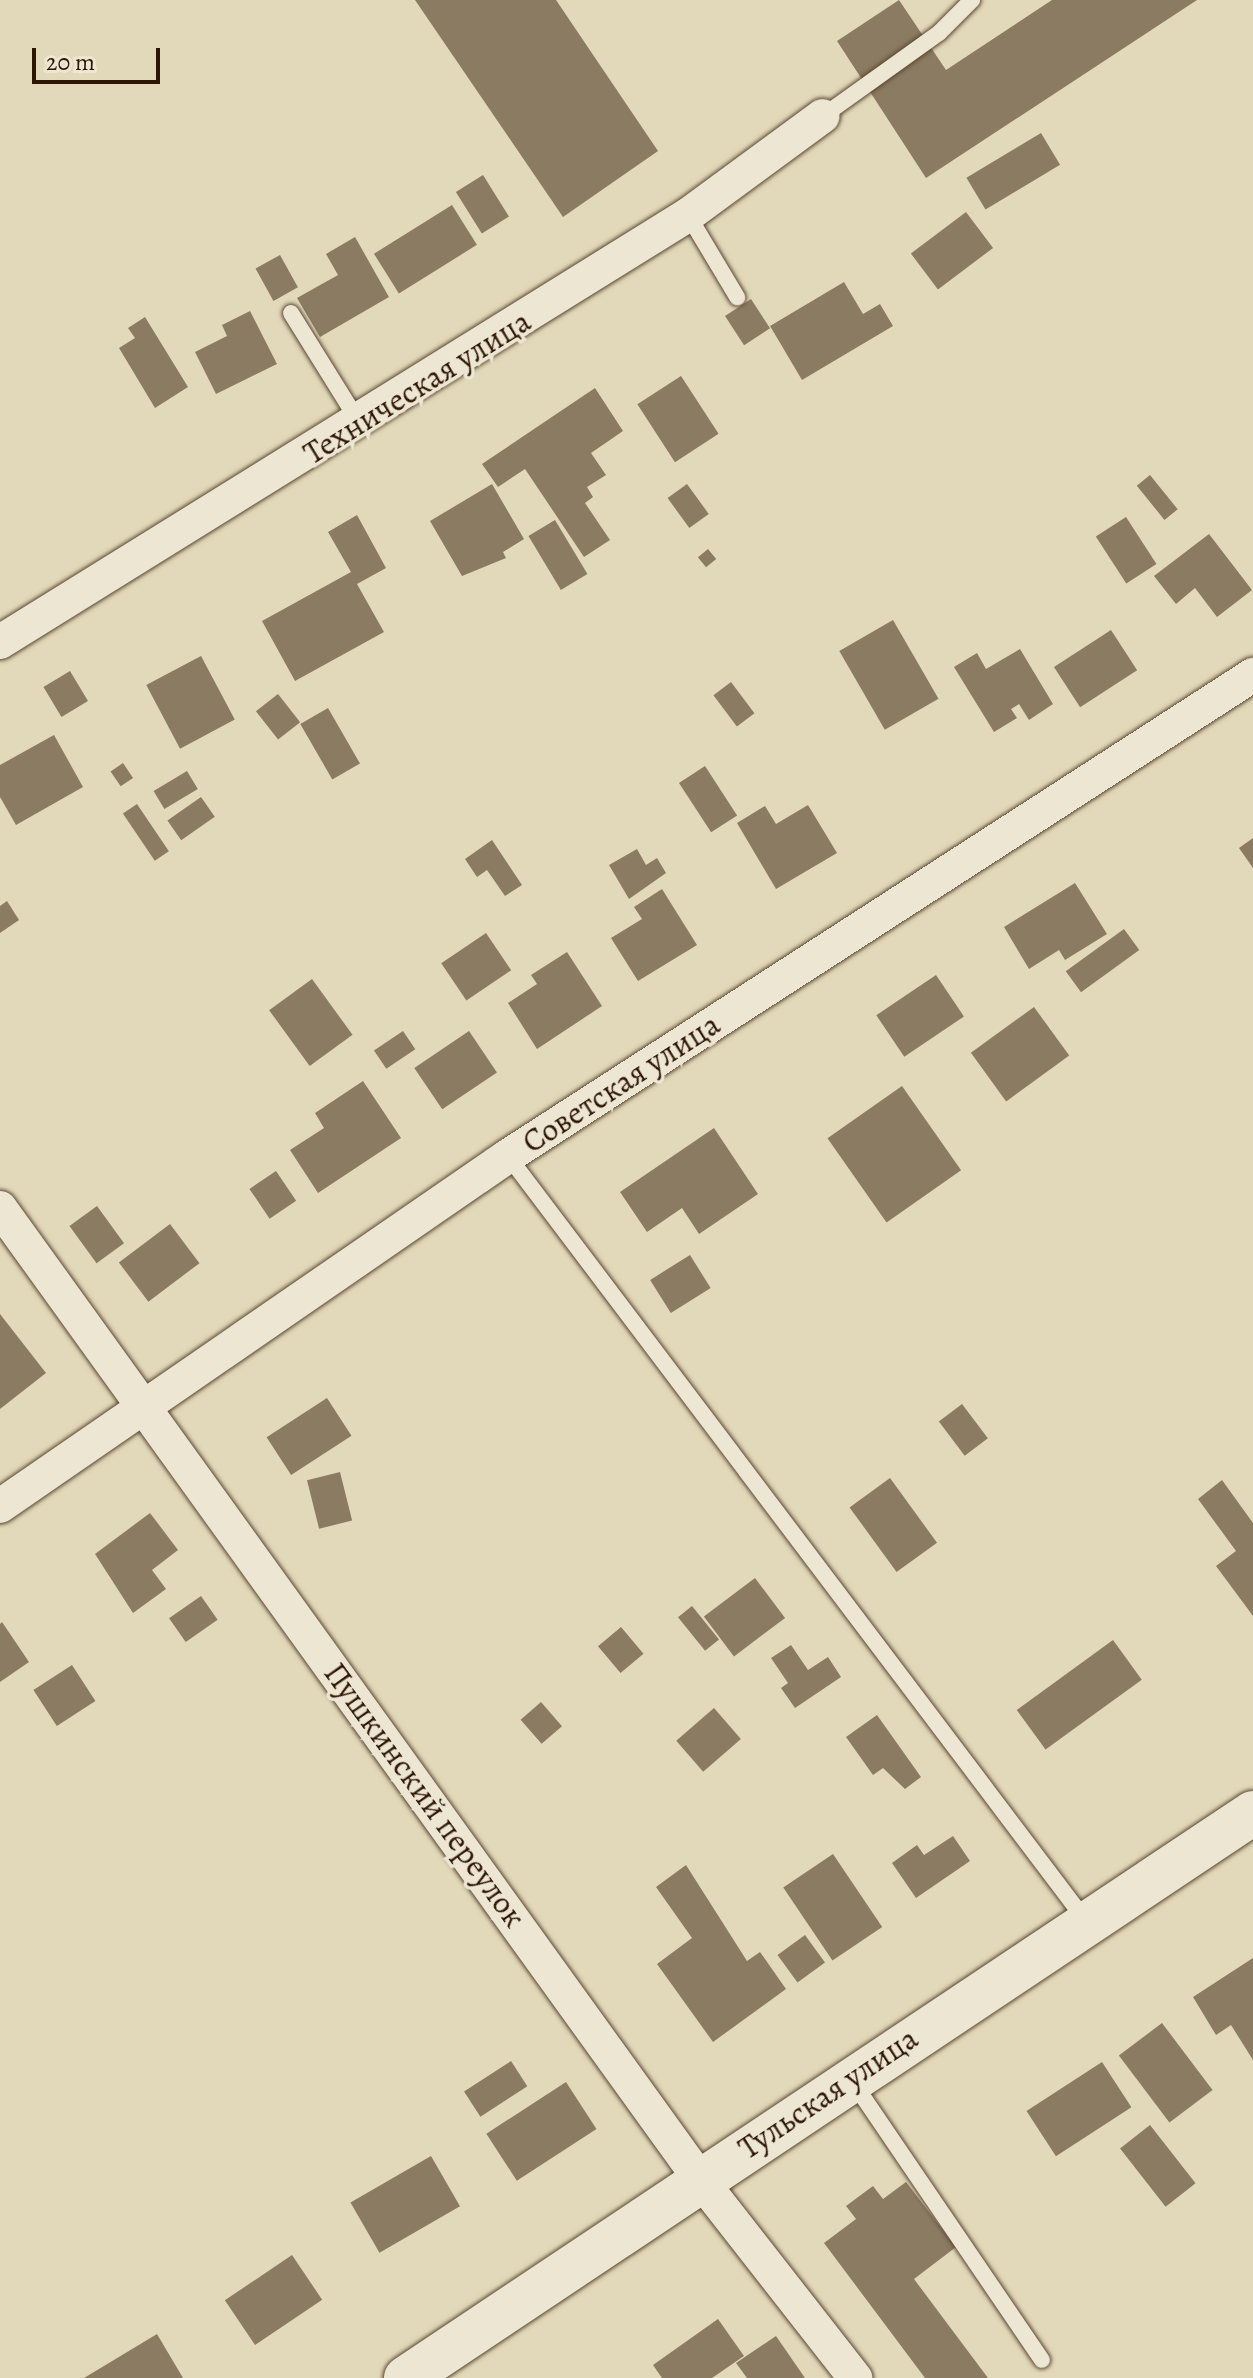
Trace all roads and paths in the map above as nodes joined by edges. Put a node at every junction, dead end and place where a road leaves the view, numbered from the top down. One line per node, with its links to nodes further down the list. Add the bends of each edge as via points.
1 (972, 0): 2 (lane, via 939,33)
2 (823, 116): 3 (street, Техническая улица)
3 (688, 215): 4 (lane); 6 (street, Техническая улица)
4 (737, 297)
5 (291, 313): 6 (lane)
6 (360, 424): 7 (street, Техническая улица)
7 (0, 642)
8 (1253, 675): 9 (street, Советская улица)
9 (508, 1156): 11 (street, Советская улица); 14 (lane)
10 (0, 1208): 11 (street, Пушкинский переулок)
11 (144, 1402): 12 (street, Советская улица); 16 (street, Пушкинский переулок)
12 (0, 1506)
13 (1253, 1813): 14 (main road, Тульская улица)
14 (1087, 1922): 15 (main road, Тульская улица)
15 (850, 2078): 16 (main road, Тульская улица); 17 (lane)
16 (699, 2178): 18 (main road, Тульская улица); 19 (street, Пушкинский переулок)
17 (1042, 2360)
18 (406, 2378)
19 (855, 2378)

